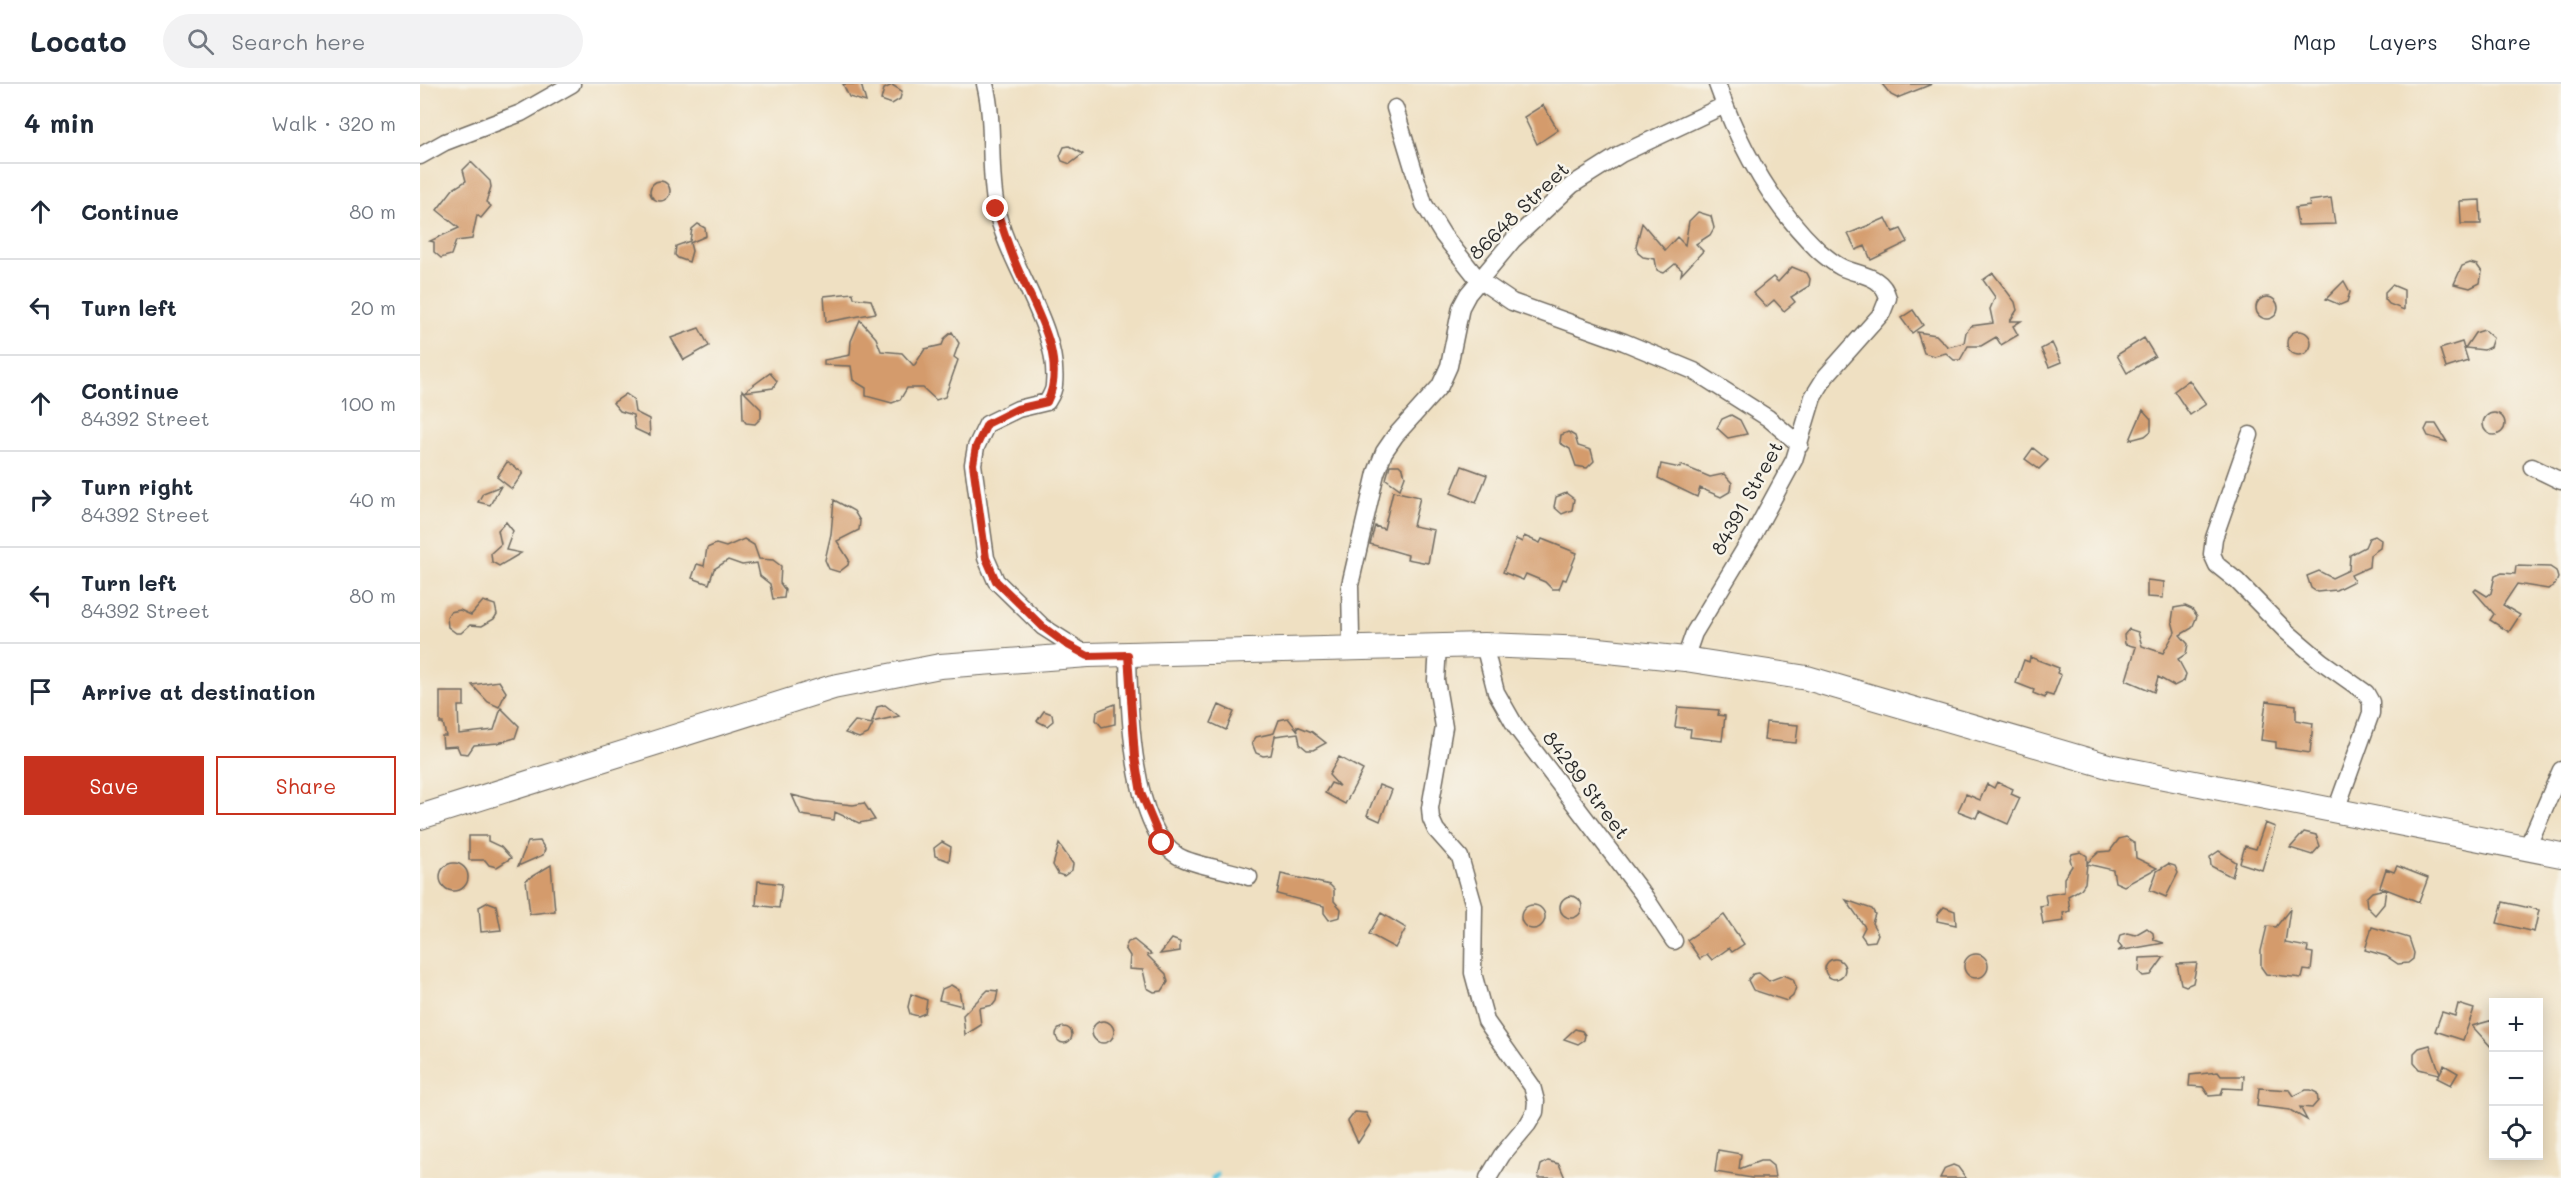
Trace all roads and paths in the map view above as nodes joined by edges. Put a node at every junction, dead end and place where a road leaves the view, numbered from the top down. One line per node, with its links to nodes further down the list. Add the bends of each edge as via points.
1 (572, 84): 6 (street, via 521,112)
2 (985, 84): 16 (street, via 990,105 996,209 1042,324 1053,362 1054,387 1047,402 1017,409 987,424 976,447 973,464 986,558 996,581 1043,627)
3 (1717, 84): 4 (street, 84391 Street)
4 (1725, 105): 7 (street, 86648 Street, via 1621,154 1572,185); 9 (street, 84391 Street, via 1759,175 1807,240 1840,266 1874,278 1888,298 1882,313 1826,376 1813,397)
5 (1395, 108): 7 (street, via 1424,204 1443,236)
6 (420, 156)
7 (1478, 279): 9 (street, via 1512,302 1694,371 1768,418); 14 (street, 86648 Street, via 1461,307 1449,366 1440,386 1395,436 1376,473 1350,585 1351,637)
8 (2250, 435): 19 (street, via 2212,554 2217,566 2287,632 2366,693 2371,702 2371,713)
9 (1800, 445): 17 (street, 84391 Street, via 1760,523 1694,633)
10 (2532, 467): 11 (street)
11 (2561, 481)
12 (1484, 645): 13 (street); 17 (street, via 1589,649); 24 (street, 84289 Street, via 1496,692 1515,727)
13 (1438, 646): 14 (street); 25 (street, via 1436,680 1444,727 1431,819 1460,857 1474,906 1473,973 1486,1021 1532,1086 1536,1101 1528,1124)
14 (1355, 649): 15 (street)
15 (1128, 655): 16 (street); 23 (street, via 1136,766 1141,793 1162,843 1187,860)
16 (1088, 656): 20 (street, via 940,666 833,687)
17 (1685, 659): 19 (street, via 1806,678 2108,766)
18 (2561, 770): 21 (street)
19 (2336, 810): 21 (street)
20 (420, 817)
21 (2527, 848): 22 (street)
22 (2561, 855)
23 (1249, 878)
24 (1674, 941)
25 (1488, 1178)

